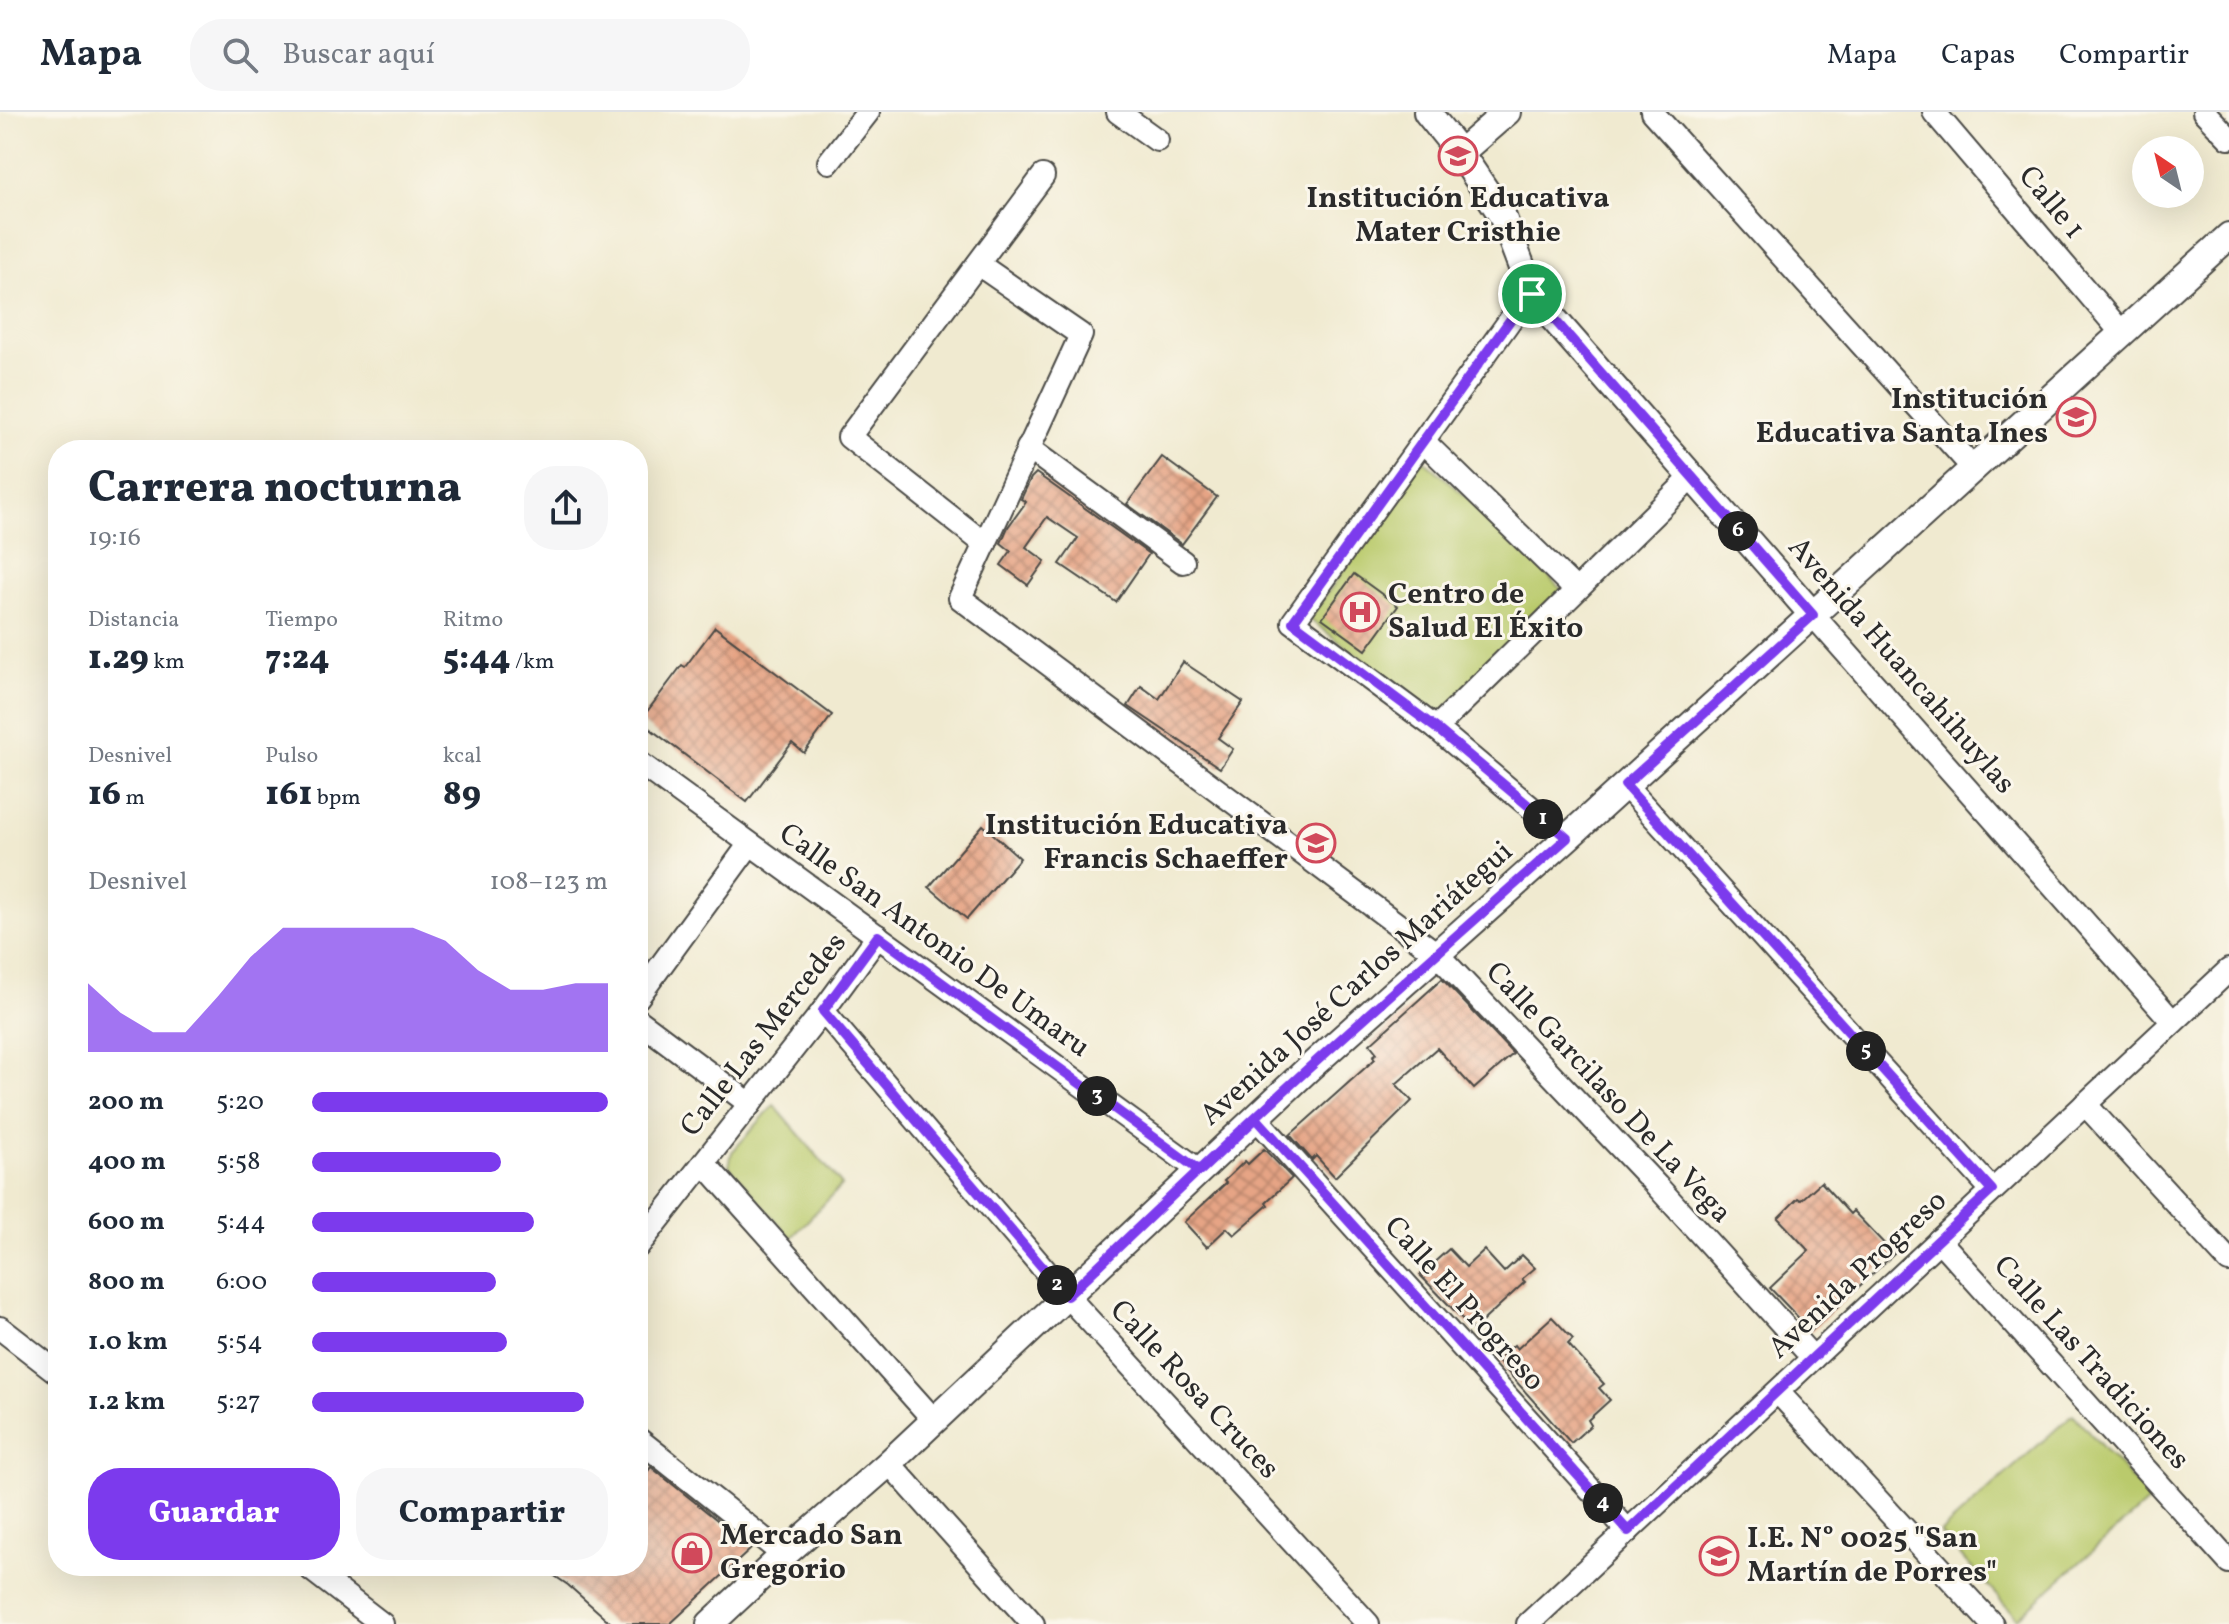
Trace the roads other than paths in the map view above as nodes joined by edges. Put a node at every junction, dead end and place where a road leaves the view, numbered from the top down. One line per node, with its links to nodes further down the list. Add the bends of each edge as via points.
1 (868, 112): 11 (street)
2 (1118, 112): 9 (street)
3 (1427, 112): 10 (street, Avenida Huancahihuylas)
4 (1507, 112): 10 (street)
5 (1652, 112): 19 (street)
6 (1934, 112): 16 (street, Calle 1)
7 (2204, 112): 8 (street)
8 (2229, 138)
9 (1157, 140)
10 (1460, 153): 15 (street, Avenida Huancahihuylas, via 1502,215)
11 (829, 162)
12 (1043, 176): 14 (street)
13 (2229, 236): 16 (street, Avenida José Carlos Mariátegui)
14 (978, 264): 18 (street, via 1081,335); 21 (street, via 849,437)
15 (1532, 294): 17 (street); 20 (street, Avenida Huancahihuylas)
16 (2122, 333): 19 (street, Avenida José Carlos Mariátegui)
17 (1423, 441): 23 (street); 25 (street, via 1293,622)
18 (1028, 448): 21 (street); 22 (street)
19 (1973, 468): 24 (street, Avenida José Carlos Mariátegui)
20 (1691, 478): 23 (street); 24 (street, Avenida Huancahihuylas)
21 (985, 544): 31 (street, Calle Garcilaso De La Vega, via 960,598)
22 (1183, 562)
23 (1576, 590): 25 (street)
24 (1813, 615): 27 (street, Avenida José Carlos Mariátegui); 35 (street, Avenida Huancahihuylas)
25 (1436, 728): 28 (street)
26 (648, 769): 29 (street, Calle San Antonio De Umaru)
27 (1625, 785): 28 (street, Avenida José Carlos Mariátegui); 42 (street)
28 (1567, 838): 31 (street, Avenida José Carlos Mariátegui)
29 (749, 845): 30 (street, Calle San Antonio De Umaru); 33 (street)
30 (878, 936): 34 (street, Calle Las Mercedes); 41 (street, Calle San Antonio De Umaru)
31 (1437, 954): 39 (street, Avenida José Carlos Mariátegui); 48 (street, Calle Garcilaso De La Vega)
32 (2229, 970): 35 (street, Avenida Progreso)
33 (648, 983)
34 (823, 1011): 37 (street, Calle Las Mercedes); 46 (street, Calle Rosa Cruces)
35 (2173, 1022): 38 (street, Avenida Progreso)
36 (648, 1028): 37 (street)
37 (750, 1104): 40 (street, Calle Las Mercedes)
38 (2085, 1104): 42 (street, Avenida Progreso); 45 (street)
39 (1256, 1118): 41 (street, Avenida José Carlos Mariátegui); 54 (street, Calle El Progreso)
40 (704, 1163): 43 (street, Calle Las Mercedes); 51 (street)
41 (1200, 1171): 46 (street, Avenida José Carlos Mariátegui)
42 (1992, 1190): 44 (street, Avenida Progreso)
43 (648, 1233)
44 (1939, 1240): 48 (street, Avenida Progreso); 56 (street, Calle Las Tradiciones)
45 (2229, 1261)
46 (1067, 1296): 51 (street, Avenida José Carlos Mariátegui); 61 (street, Calle Rosa Cruces)
47 (0, 1328): 49 (street)
48 (1813, 1358): 50 (street, Avenida Progreso)
49 (48, 1365)
50 (1778, 1392): 54 (street, Avenida Progreso); 63 (street)
51 (933, 1419): 53 (street, Avenida José Carlos Mariátegui)
52 (648, 1447): 55 (street)
53 (889, 1463): 55 (street, Avenida José Carlos Mariátegui); 60 (street)
54 (1628, 1531): 62 (street, Avenida Progreso)
55 (784, 1555): 59 (street, Avenida José Carlos Mariátegui)
56 (2229, 1562)
57 (320, 1576): 58 (street)
58 (382, 1624)
59 (710, 1624)
60 (1033, 1624)
61 (1368, 1624)
62 (1528, 1624)
63 (1992, 1624)

